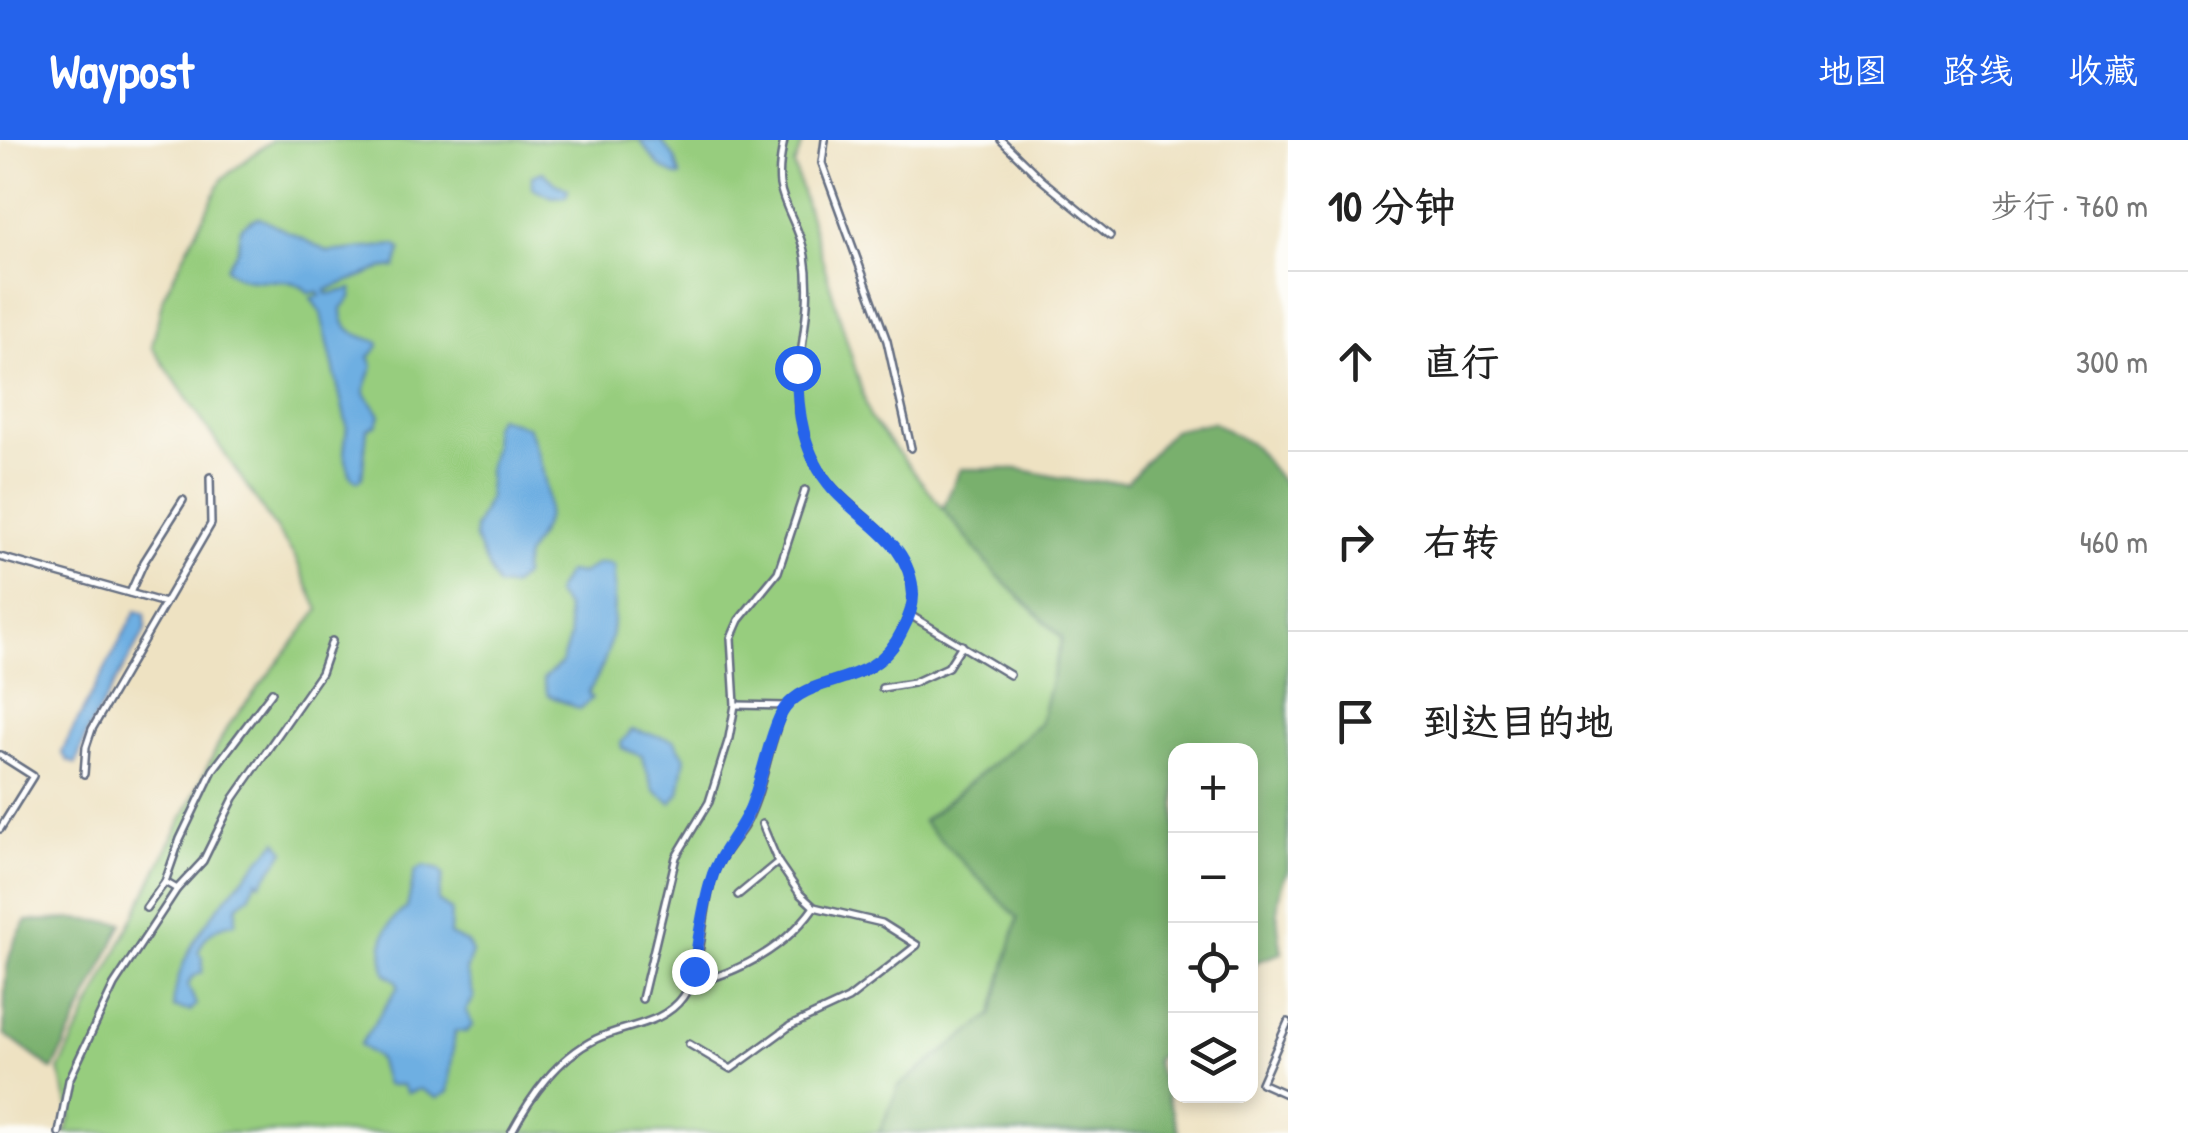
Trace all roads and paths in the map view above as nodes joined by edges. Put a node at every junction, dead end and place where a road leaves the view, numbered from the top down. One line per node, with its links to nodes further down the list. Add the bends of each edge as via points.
1 (784, 140): 12 (street, via 780,188 799,227 809,302 797,368 803,433 832,488 903,557 913,596)
2 (824, 140): 5 (street, via 827,182 887,341)
3 (1000, 140): 4 (street)
4 (1110, 236)
5 (911, 448)
6 (210, 476): 11 (street, via 212,524)
7 (805, 490): 18 (street, via 778,572 730,638)
8 (183, 500): 10 (street)
9 (0, 557): 10 (street)
10 (130, 593): 11 (street)
11 (165, 603): 21 (street, via 92,729)
12 (910, 614): 14 (street); 19 (street, via 885,656)
13 (332, 641): 26 (street, via 321,674 234,798 203,860)
14 (962, 645): 15 (street); 16 (street, via 948,667)
15 (1010, 676)
16 (882, 688)
17 (272, 692): 25 (street, via 213,770)
18 (735, 704): 19 (street); 31 (street, via 709,802 676,857)
19 (786, 706): 30 (street, via 744,826 713,875)
20 (0, 755): 23 (street, via 33,776)
21 (84, 774)
22 (762, 824): 24 (street)
23 (0, 829)
24 (778, 862): 27 (street); 28 (street)
25 (165, 882): 26 (street); 29 (street)
26 (176, 889): 35 (street, via 114,986 70,1080)
27 (738, 895)
28 (814, 907): 30 (street, via 780,945); 33 (street, via 882,923 916,945 848,999 790,1026 731,1069)
29 (146, 908)
30 (691, 984): 36 (street, via 671,1011 593,1040 562,1062)
31 (642, 998)
32 (1288, 1022): 34 (street, via 1261,1083)
33 (689, 1044)
34 (1288, 1095)
35 (59, 1133)
36 (510, 1133)

